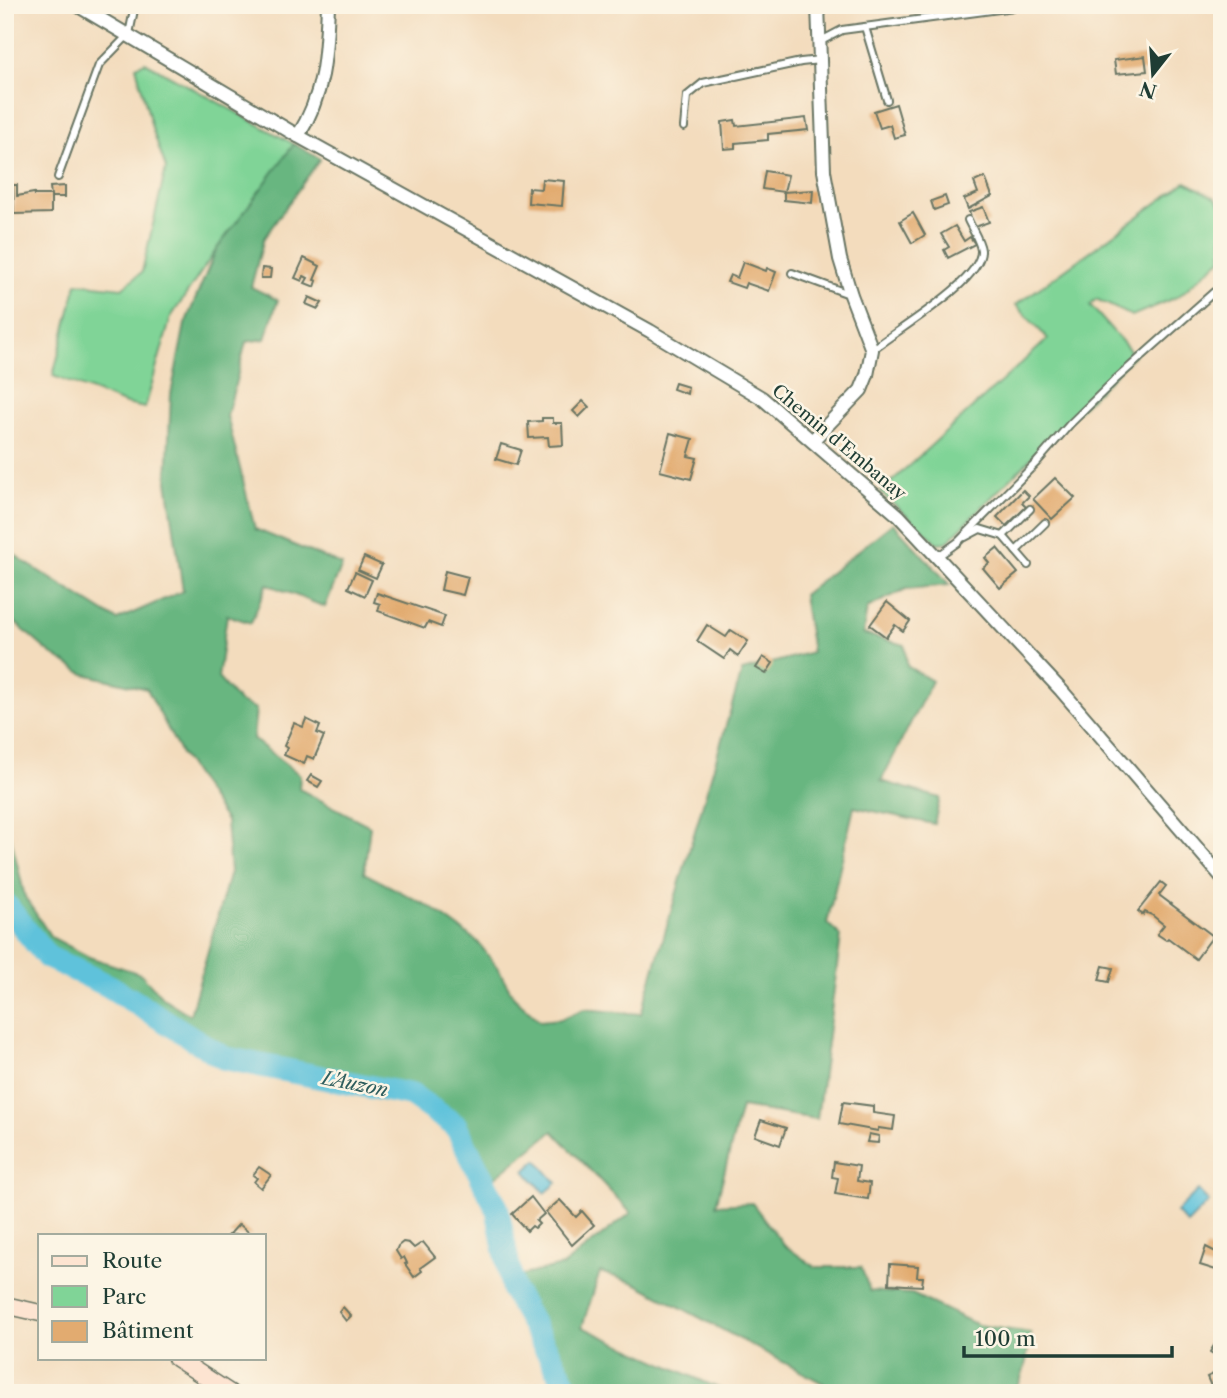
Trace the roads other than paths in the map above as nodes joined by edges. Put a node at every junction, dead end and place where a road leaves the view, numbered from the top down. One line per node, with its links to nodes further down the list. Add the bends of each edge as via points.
1 (77, 5): 8 (street, Chemin d'Embanay)
2 (135, 5): 8 (lane)
3 (328, 5): 14 (street, via 321,89)
4 (817, 5): 10 (street)
5 (1028, 5): 7 (lane)
6 (1219, 5): 9 (lane)
7 (865, 27): 10 (lane, via 842,30); 12 (lane)
8 (129, 33): 14 (street, Chemin d'Embanay); 15 (lane, via 99,65)
9 (1222, 39)
10 (819, 42): 11 (street)
11 (820, 60): 13 (lane, via 703,83 687,96); 19 (street, via 824,171)
12 (887, 100)
13 (684, 127)
14 (298, 136): 21 (street, Chemin d'Embanay, via 650,331 762,398)
15 (58, 177)
16 (968, 220): 20 (lane, via 981,250 977,266 962,285)
17 (792, 273): 19 (lane)
18 (1222, 294): 25 (lane, via 1214,292 1115,380)
19 (850, 295): 20 (street)
20 (872, 350): 21 (street, via 861,390)
21 (813, 440): 27 (street, Chemin d'Embanay, via 899,516)
22 (1030, 509): 24 (lane)
23 (1045, 523): 26 (lane)
24 (1003, 536): 25 (lane, via 980,529); 26 (lane)
25 (958, 542): 27 (lane)
26 (1016, 551): 28 (lane)
27 (937, 557): 29 (street, Chemin d'Embanay)
28 (1028, 565)
29 (1220, 870)
30 (5, 1305): 31 (main road)
31 (38, 1313)
32 (179, 1360): 33 (main road)
33 (230, 1393)

